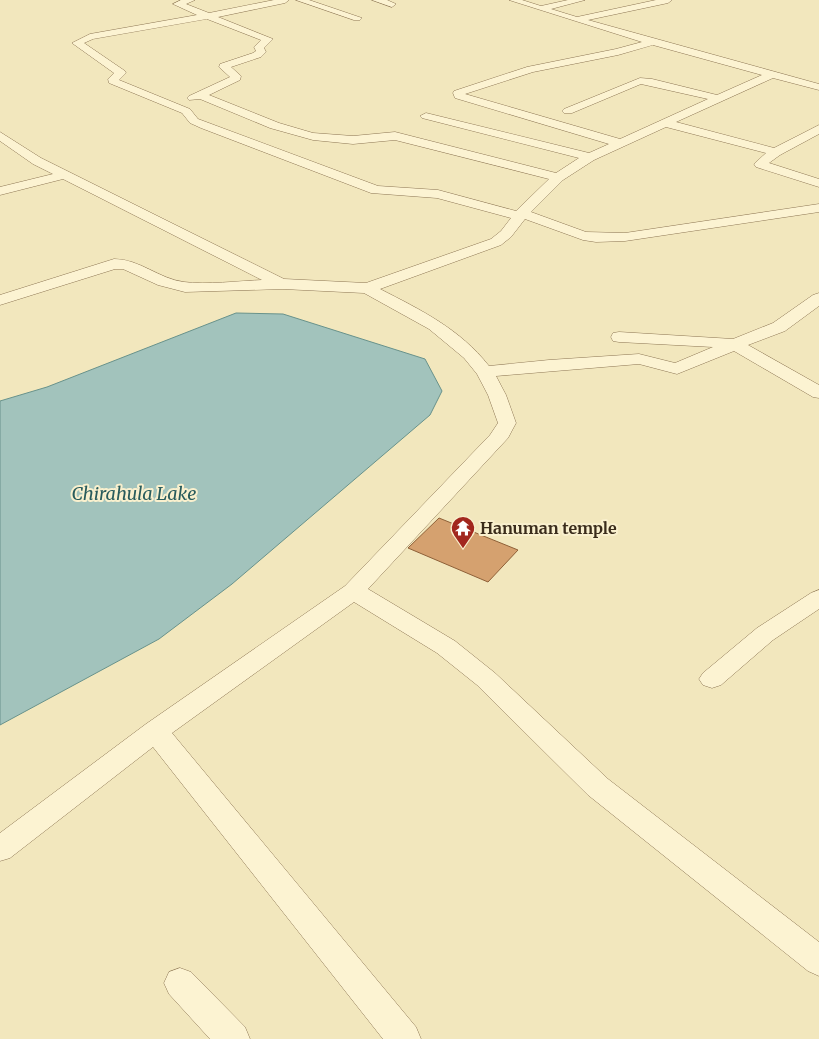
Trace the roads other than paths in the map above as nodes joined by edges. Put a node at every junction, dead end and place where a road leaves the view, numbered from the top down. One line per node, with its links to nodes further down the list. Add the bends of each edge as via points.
1 (188, 0): 10 (street, via 177,4)
2 (284, 0): 10 (street)
3 (300, 0): 11 (street)
4 (376, 0): 8 (street)
5 (513, 0): 9 (street)
6 (581, 0): 9 (street)
7 (668, 0): 12 (street)
8 (392, 4)
9 (541, 9): 12 (street)
10 (208, 16): 16 (street, via 268,39 259,47 261,52 257,55 224,66 236,78); 18 (street, via 77,43 121,73 113,81)
11 (357, 18)
12 (577, 19): 13 (street)
13 (652, 42): 14 (street); 24 (street, via 618,52 531,68 458,93 459,96)
14 (771, 75): 15 (street); 17 (street)
15 (819, 87)
16 (200, 96): 18 (street); 28 (street, via 299,133 353,140 395,136)
17 (718, 99): 19 (street, via 640,81); 21 (street)
18 (174, 105): 32 (street, via 205,126 362,186 390,192 438,194)
19 (568, 111)
20 (426, 116): 26 (street)
21 (665, 123): 24 (street); 25 (street)
22 (819, 130): 25 (street)
23 (0, 136): 27 (street)
24 (620, 143): 26 (street)
25 (776, 152): 29 (street, via 760,164)
26 (590, 157): 28 (street)
27 (64, 175): 30 (street); 33 (street)
28 (558, 177): 32 (street)
29 (819, 183)
30 (0, 191)
31 (819, 208): 32 (street, via 626,237 596,238)
32 (520, 214): 34 (street, via 496,242)
33 (283, 284): 34 (street); 36 (street, via 185,286 163,282 126,264 114,264)
34 (367, 288): 39 (street, via 449,333 477,359)
35 (819, 298): 38 (street, via 779,327)
36 (0, 300)
37 (619, 337): 38 (street)
38 (736, 344): 39 (street, via 677,370 638,359); 40 (street)
39 (485, 372): 41 (street, via 500,398 507,422 498,438)
40 (819, 393)
41 (354, 591): 44 (street); 46 (street, via 446,647 486,679 598,787)
42 (819, 598): 43 (street, via 765,634)
43 (712, 680)
44 (155, 731): 45 (street); 49 (street)
45 (0, 849)
46 (819, 961)
47 (180, 983): 48 (street)
48 (233, 1039)
49 (404, 1039)

